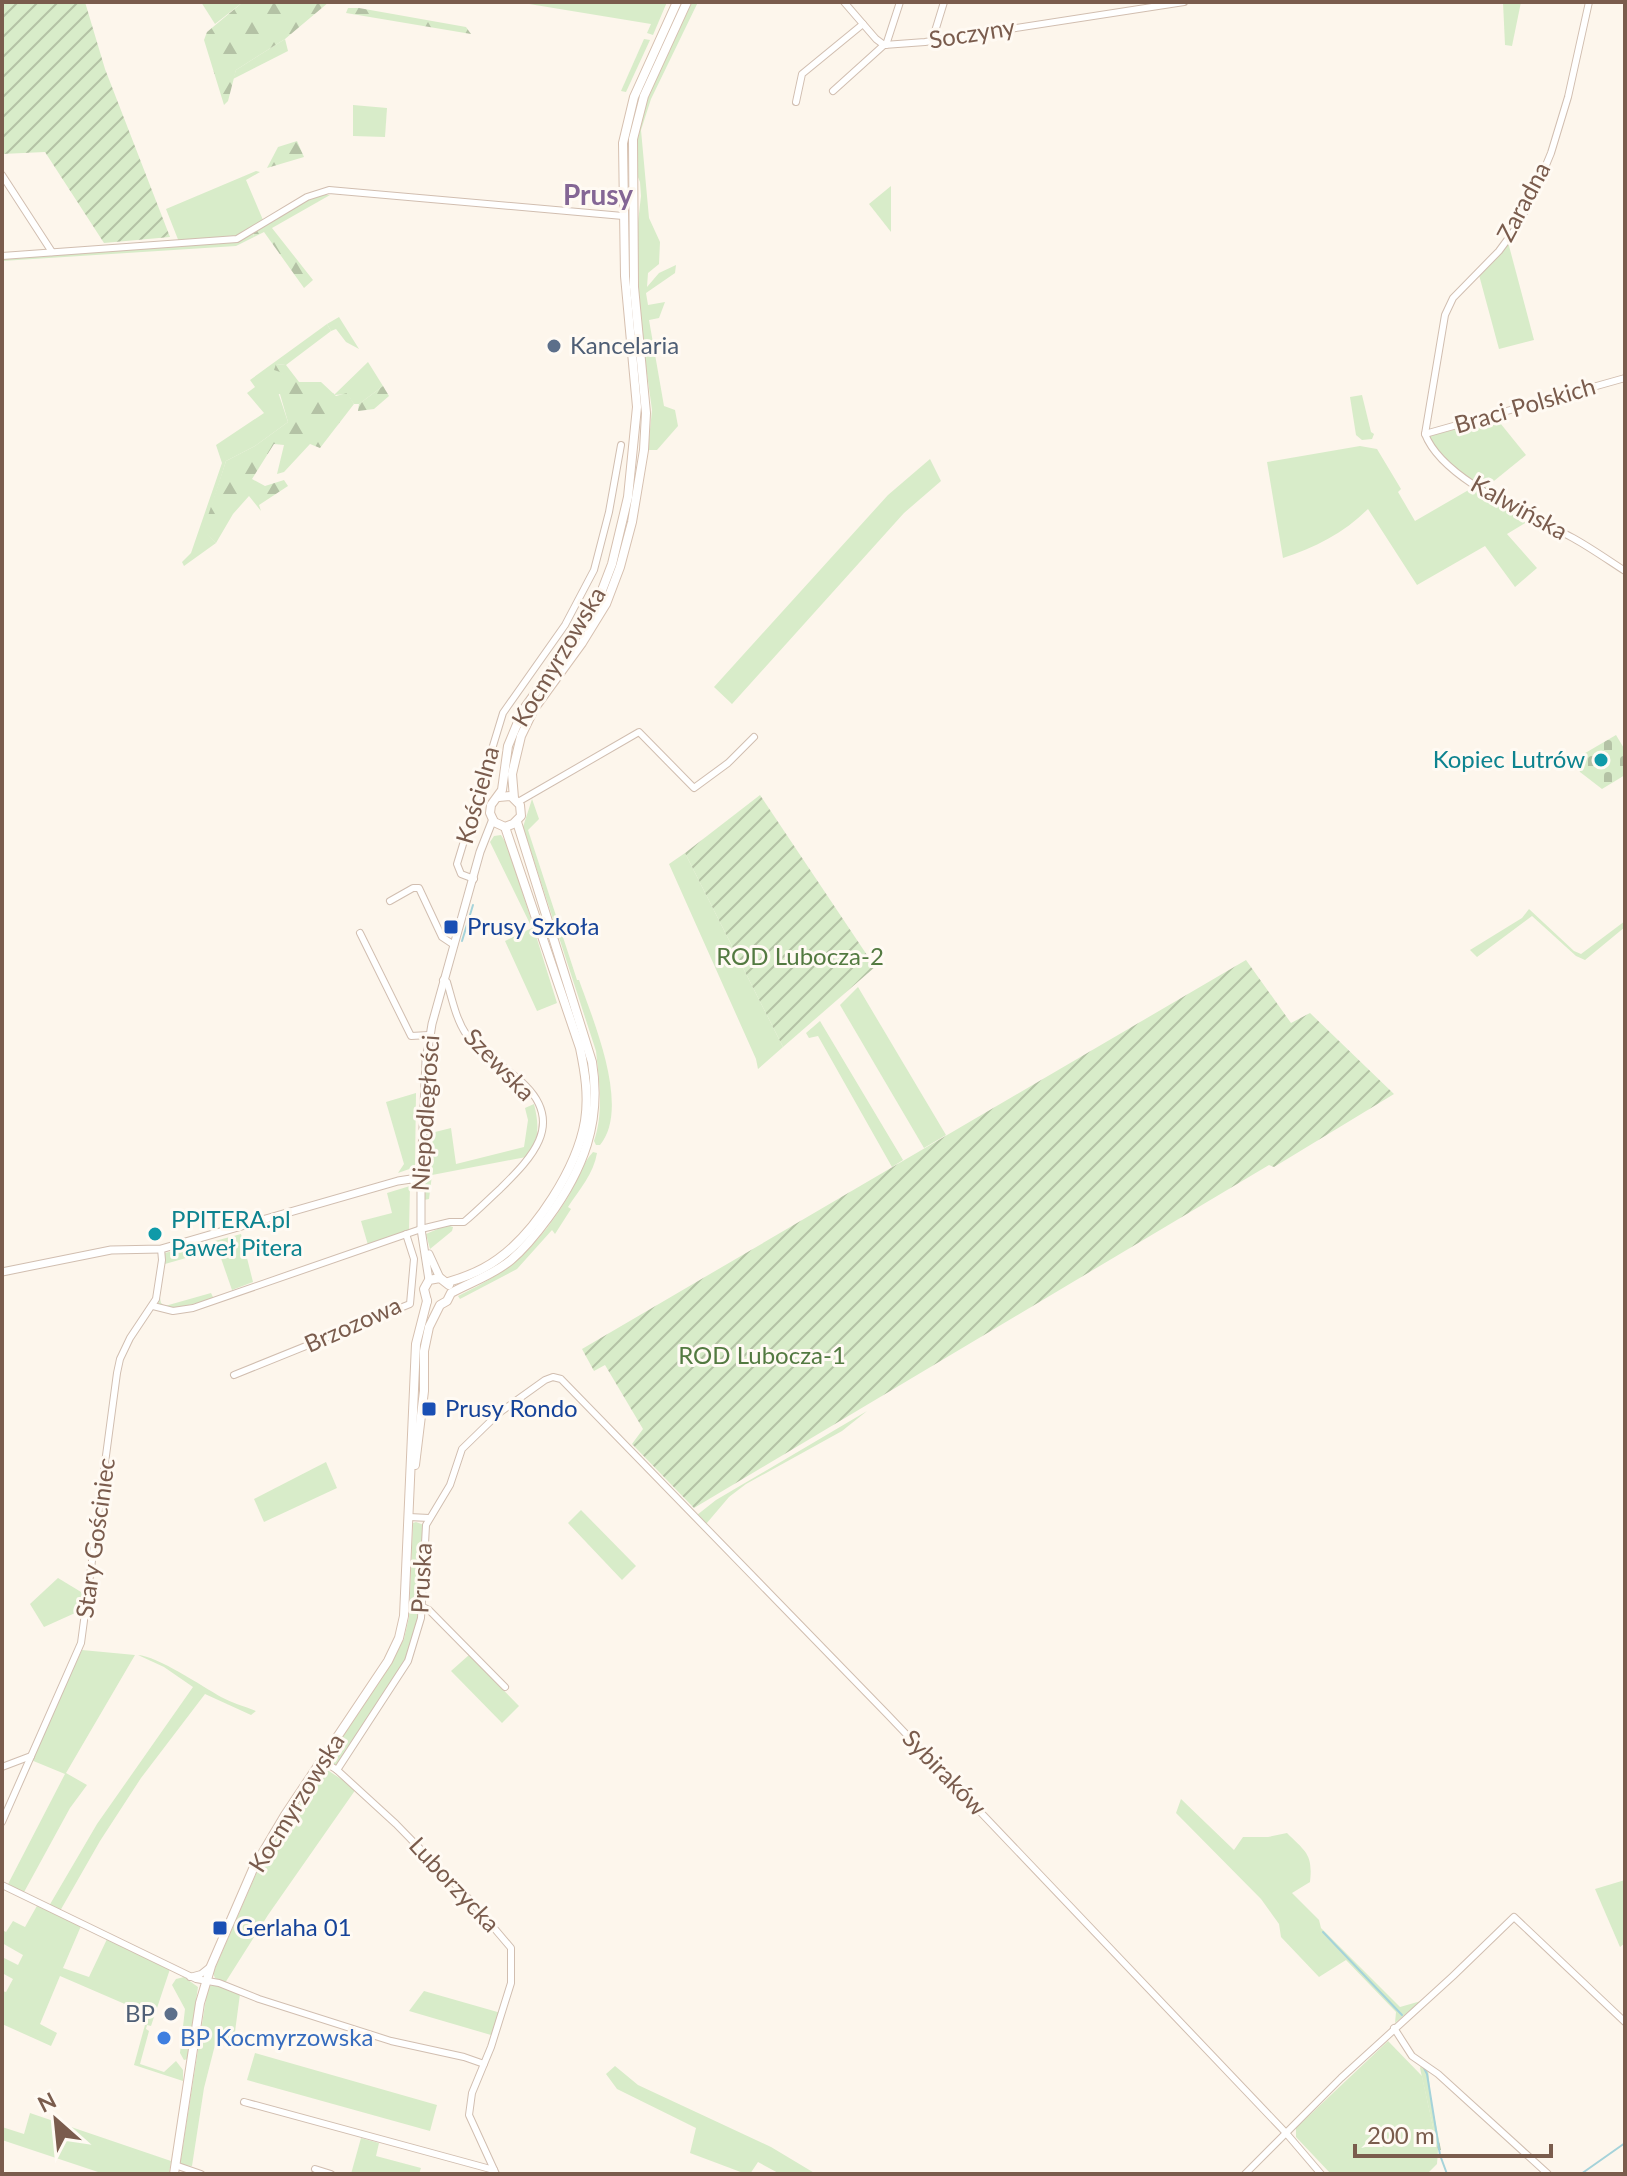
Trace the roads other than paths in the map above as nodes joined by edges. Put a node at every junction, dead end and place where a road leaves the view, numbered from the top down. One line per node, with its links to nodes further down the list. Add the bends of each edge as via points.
1 (677, 2): 14 (main road, Kocmyrzowska, via 628,118)
2 (687, 2): 23 (main road, Kocmyrzowska, via 644,96 633,139 634,287 646,413 632,522 606,604 521,736 512,774)
3 (844, 2): 8 (street)
4 (900, 2): 10 (street)
5 (944, 2): 9 (street)
6 (1184, 2): 9 (street, Soczyny)
7 (1589, 2): 18 (street, Zaradna, via 1568,97 1534,194 1516,228 1453,298 1445,315)
8 (863, 24): 10 (street); 12 (street, via 802,74)
9 (932, 41): 10 (street, Soczyny)
10 (885, 45): 11 (street)
11 (833, 91)
12 (796, 102)
13 (2, 175): 15 (street)
14 (623, 216): 15 (street, via 329,190 307,197 237,239); 22 (main road, Kocmyrzowska, via 637,407 623,518 612,564 591,613 515,726)
15 (52, 252): 16 (street)
16 (2, 256)
17 (1625, 378): 18 (street, Braci Polskich)
18 (1425, 434): 20 (street, Kalwińska, via 1429,445 1467,481)
19 (621, 445): 26 (street, Kościelna, via 600,554 588,587 508,703 496,732 457,864 461,874)
20 (1625, 571)
21 (754, 737): 23 (street, via 694,788 639,732)
22 (499, 797): 23 (main road); 25 (main road, via 491,805)
23 (516, 800): 24 (main road, via 521,812)
24 (517, 822): 25 (main road); 40 (main road, via 592,1062 594,1118 575,1177 528,1244 497,1270)
25 (499, 824): 26 (street, Niepodległości, via 484,842); 39 (main road, via 580,1048 587,1085 585,1122 566,1175 522,1238 487,1267)
26 (474, 879): 29 (street, Niepodległości)
27 (390, 901): 29 (street, via 419,888 442,937)
28 (360, 933): 31 (street, via 411,1036)
29 (454, 945): 30 (street, Niepodległości)
30 (443, 980): 31 (street, Niepodległości); 33 (street, Szewska, via 466,1035 529,1090 543,1129 535,1151 464,1222)
31 (429, 1035): 32 (street, Niepodległości)
32 (418, 1184): 33 (street, Niepodległości); 36 (street, via 398,1181)
33 (421, 1229): 34 (street, Szewska); 35 (street, Niepodległości)
34 (406, 1234): 43 (street, Szewska, via 193,1308); 44 (street, Brzozowa, via 414,1259 410,1304)
35 (425, 1247): 38 (street, Niepodległości); 39 (street, Niepodległości)
36 (161, 1249): 37 (street, via 111,1250); 43 (street, Stary Gościniec)
37 (2, 1272)
38 (429, 1280): 39 (main road); 41 (main road, via 424,1289)
39 (444, 1280): 40 (main road)
40 (451, 1293): 42 (main road)
41 (427, 1301): 42 (main road); 46 (main road, Kocmyrzowska, via 416,1344)
42 (440, 1305): 46 (main road, Kocmyrzowska, via 424,1351)
43 (153, 1306): 51 (street, Stary Gościniec, via 120,1359 113,1390 81,1643)
44 (234, 1375)
45 (561, 1379): 48 (street, Pruska, via 545,1380 477,1432 462,1449 450,1485); 64 (street, Sybiraków)
46 (411, 1485): 47 (main road, Kocmyrzowska)
47 (409, 1517): 48 (street); 52 (main road, Kocmyrzowska, via 399,1638)
48 (429, 1518): 49 (street, Pruska)
49 (421, 1606): 50 (street); 54 (street, Pruska, via 408,1661)
50 (505, 1687)
51 (31, 1756): 53 (street); 55 (street, Stary Gościniec)
52 (323, 1761): 54 (street, Luborzycka); 57 (main road, Kocmyrzowska, via 253,1869)
53 (2, 1767)
54 (337, 1770): 62 (street, Luborzycka, via 396,1824 511,1948 511,1983)
55 (2, 1822)
56 (2, 1885): 58 (street)
57 (211, 1966): 58 (street); 59 (main road, Kocmyrzowska)
58 (190, 1977): 59 (street)
59 (206, 1982): 62 (street, via 391,2041); 66 (main road, Kocmyrzowska)
60 (1625, 2022): 61 (street, via 1514,1917)
61 (1394, 2028): 64 (street); 72 (street, via 1412,2056)
62 (484, 2064): 67 (street, Luborzycka, via 469,2115)
63 (244, 2102): 67 (street)
64 (1286, 2133): 70 (street); 71 (street, Sybiraków)
65 (315, 2169): 69 (street)
66 (174, 2170): 68 (street)
67 (495, 2172)
68 (201, 2174)
69 (331, 2174)
70 (1245, 2174)
71 (1321, 2174)
72 (1548, 2174)

